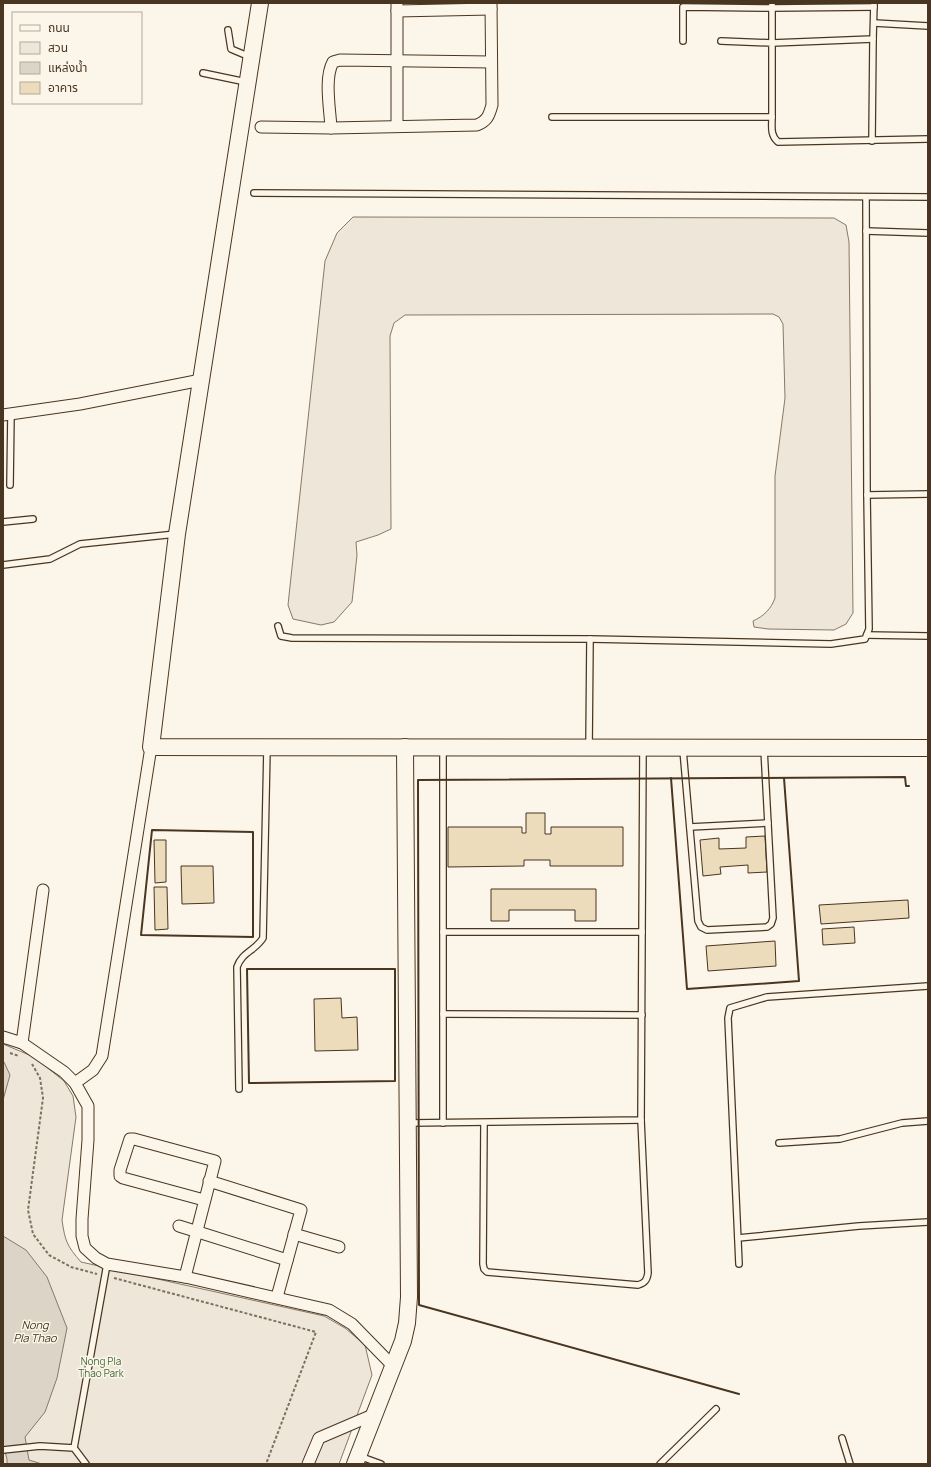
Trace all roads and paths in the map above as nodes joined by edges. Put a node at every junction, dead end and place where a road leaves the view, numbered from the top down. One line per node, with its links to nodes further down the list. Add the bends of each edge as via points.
1 (260, 3): 13 (street)
2 (874, 5): 4 (lane); 6 (lane)
3 (491, 6): 5 (street); 15 (street)
4 (772, 6): 10 (lane, via 683,7); 12 (lane)
5 (397, 7): 14 (street)
6 (874, 23): 7 (lane); 9 (lane)
7 (928, 26)
8 (228, 30): 13 (lane, via 231,49)
9 (873, 39): 12 (lane); 24 (lane)
10 (683, 41)
11 (721, 41): 12 (lane)
12 (772, 43): 19 (lane)
13 (252, 57): 17 (street)
14 (397, 60): 15 (street); 20 (street); 22 (street, via 333,62 328,77)
15 (491, 62): 20 (street, via 492,105 486,121 477,125)
16 (203, 73): 17 (lane)
17 (248, 83): 30 (street)
18 (552, 117): 19 (lane)
19 (772, 117): 24 (lane, via 772,134 778,142)
20 (397, 125): 22 (street)
21 (261, 127): 22 (street)
22 (331, 128)
23 (928, 139): 24 (lane)
24 (872, 141)
25 (254, 193): 26 (lane)
26 (866, 197): 27 (lane); 28 (lane)
27 (928, 197)
28 (866, 231): 29 (lane); 34 (lane)
29 (928, 233)
30 (201, 380): 31 (street, via 80,404); 37 (street)
31 (7, 414): 32 (lane)
32 (10, 485)
33 (928, 494): 34 (lane)
34 (867, 495): 40 (lane)
35 (33, 519): 36 (lane)
36 (3, 522)
37 (177, 534): 38 (lane, via 80,544 50,559); 43 (street)
38 (3, 565)
39 (278, 626): 42 (lane, via 281,636 292,638)
40 (867, 635): 41 (lane); 42 (lane, via 865,639 831,644)
41 (928, 636)
42 (590, 639): 47 (lane)
43 (151, 747): 44 (street); 62 (street, via 102,1056 93,1070)
44 (267, 747): 45 (street); 63 (lane, via 263,938 260,944 240,959 237,967)
45 (405, 747): 46 (street); 66 (street)
46 (443, 747): 47 (street); 55 (lane)
47 (589, 748): 48 (street)
48 (643, 748): 49 (street); 56 (lane)
49 (683, 748): 50 (street); 53 (lane)
50 (764, 748): 51 (street); 52 (lane)
51 (928, 748)
52 (768, 823): 53 (lane); 53 (lane, via 773,918 767,927 707,930 701,927 698,921)
53 (690, 827)
54 (43, 890): 61 (street)
55 (443, 932): 56 (lane); 58 (lane)
56 (642, 932): 59 (lane)
57 (928, 986): 76 (lane, via 768,997 730,1008 728,1018)
58 (443, 1014): 59 (lane); 67 (lane)
59 (642, 1015): 64 (lane)
60 (3, 1037): 61 (street)
61 (22, 1043): 62 (street, via 64,1072)
62 (75, 1083): 79 (street, via 88,1106 82,1236 85,1248)
63 (240, 1089)
64 (641, 1120): 68 (lane); 68 (lane, via 648,1273 648,1279 643,1284 487,1272 484,1269)
65 (928, 1121): 69 (lane, via 902,1123 840,1138)
66 (408, 1123): 67 (lane); 83 (street, via 409,1297 403,1341)
67 (443, 1123): 68 (lane)
68 (484, 1123)
69 (779, 1143)
70 (209, 1181): 71 (street); 71 (street, via 215,1161 130,1139 120,1176); 75 (street, via 301,1210)
71 (204, 1200): 74 (street)
72 (928, 1222): 76 (lane)
73 (179, 1226): 74 (street)
74 (196, 1231): 78 (street); 81 (street)
75 (294, 1234): 77 (street); 78 (street)
76 (738, 1238): 80 (lane)
77 (339, 1247)
78 (287, 1260): 82 (street)
79 (107, 1264): 81 (street); 87 (lane)
80 (739, 1264)
81 (185, 1277): 82 (street)
82 (277, 1297): 83 (street, via 329,1310 352,1324)
83 (393, 1366): 85 (street)
84 (716, 1409): 93 (lane)
85 (375, 1414): 89 (street); 91 (street, via 319,1438)
86 (842, 1438): 94 (lane)
87 (74, 1448): 88 (lane, via 40,1446); 90 (lane)
88 (3, 1450)
89 (357, 1460): 92 (lane)
90 (86, 1464)
91 (308, 1464)
92 (381, 1464)
93 (660, 1464)
94 (850, 1464)

